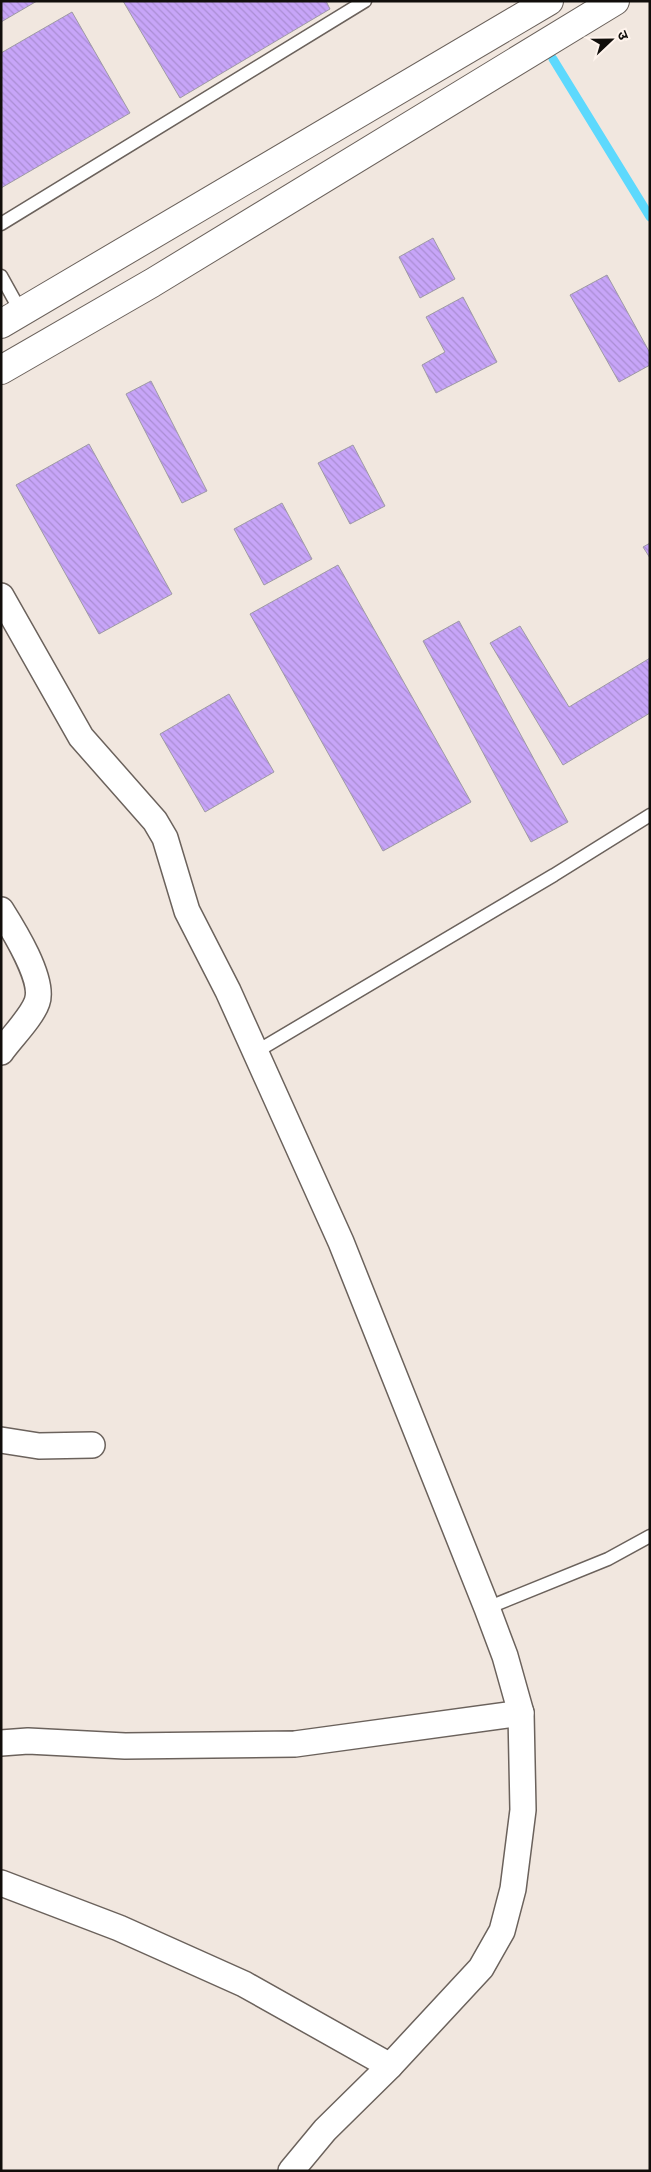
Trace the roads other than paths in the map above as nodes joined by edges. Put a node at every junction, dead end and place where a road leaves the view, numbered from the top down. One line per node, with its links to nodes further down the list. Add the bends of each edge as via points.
1 (365, 1): 4 (lane)
2 (549, 1): 6 (street)
3 (615, 1): 7 (street, via 152,283)
4 (1, 224)
5 (1, 276): 6 (lane)
6 (11, 318)
7 (1, 370)
8 (1, 596): 12 (street, via 81,737 155,821 165,838 187,911 228,991)
9 (650, 815): 12 (lane)
10 (1, 910): 11 (street, via 40,990 37,1003)
11 (1, 1052)
12 (254, 1053): 16 (street, via 341,1242)
13 (1, 1440): 14 (street, via 38,1446)
14 (92, 1444)
15 (650, 1536): 16 (lane, via 608,1559)
16 (487, 1608): 17 (street)
17 (521, 1713): 18 (street, via 296,1744 125,1746 28,1741); 20 (street, via 523,1810 513,1889 502,1932 481,1968)
18 (1, 1743)
19 (1, 1884): 20 (street, via 119,1928 244,1984)
20 (390, 2066): 21 (street, via 324,2130)
21 (291, 2171)

